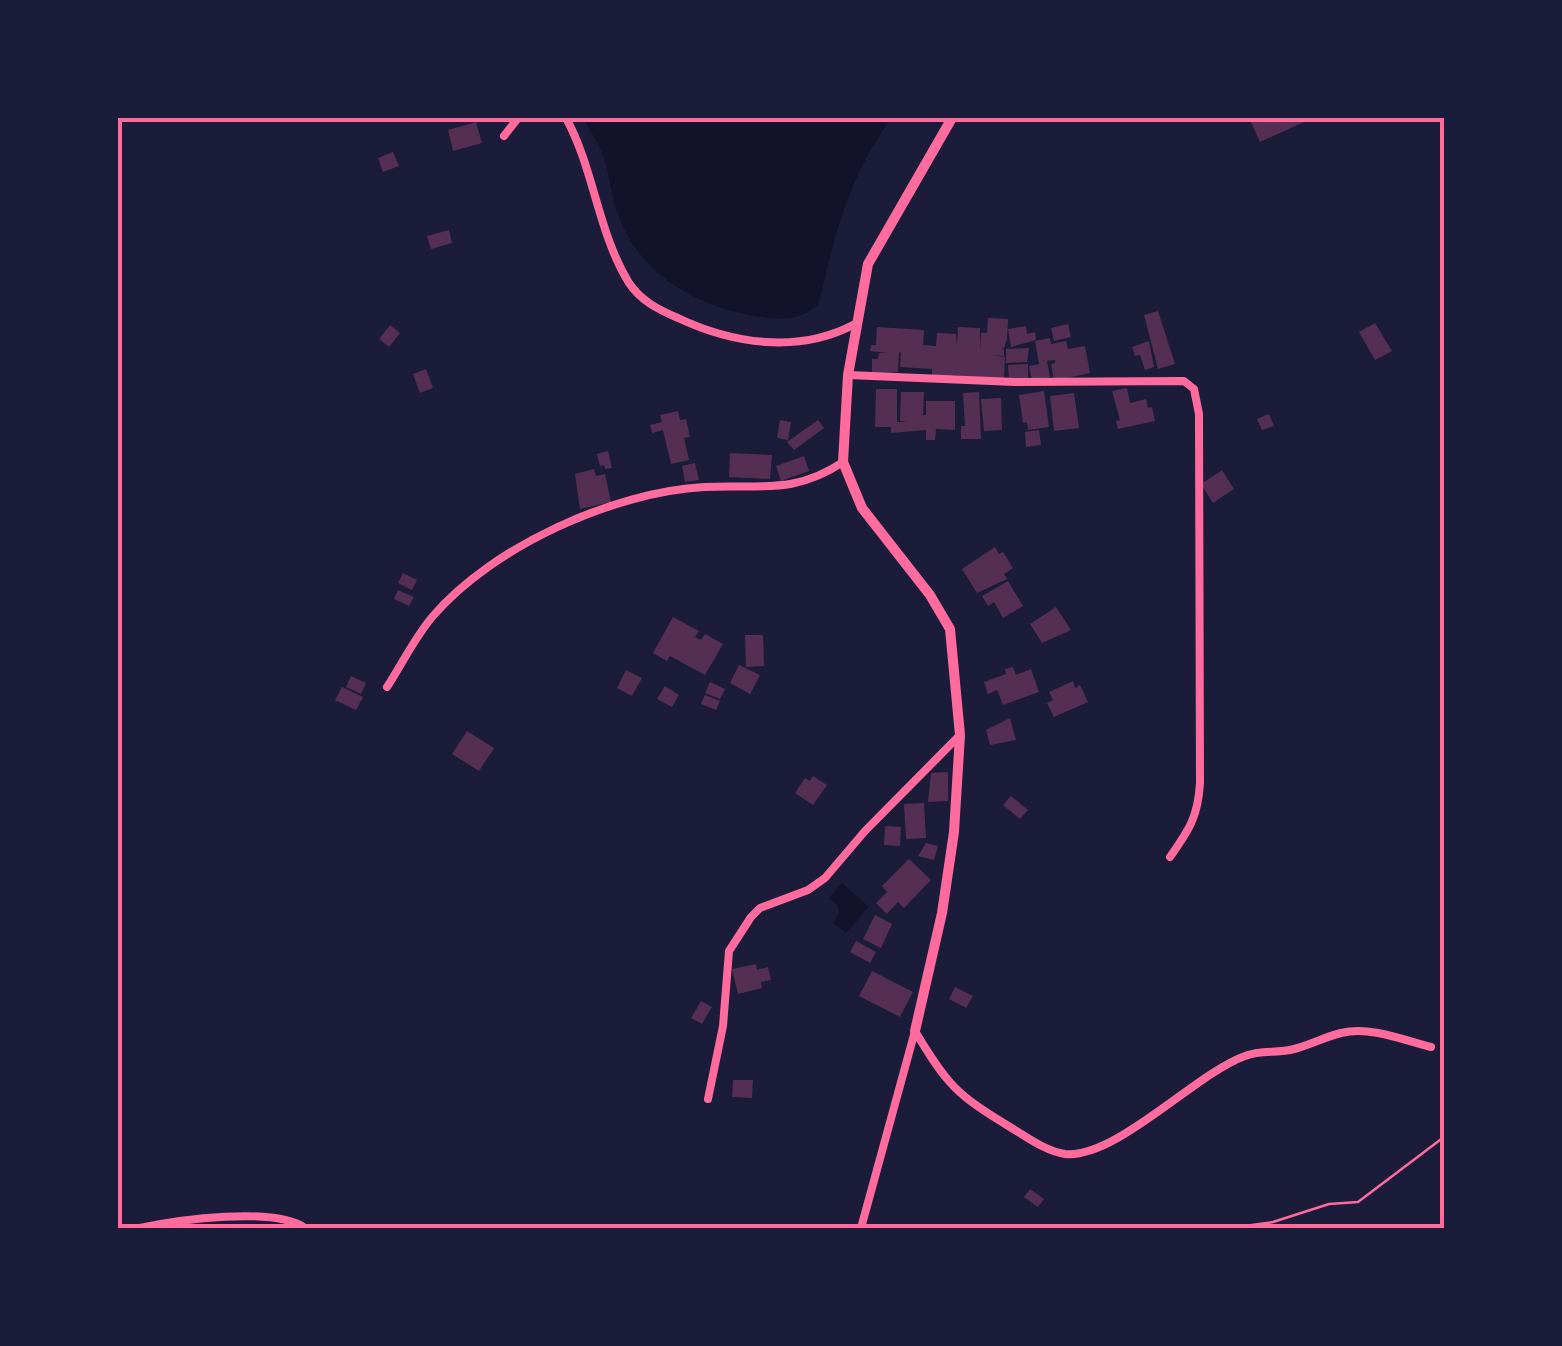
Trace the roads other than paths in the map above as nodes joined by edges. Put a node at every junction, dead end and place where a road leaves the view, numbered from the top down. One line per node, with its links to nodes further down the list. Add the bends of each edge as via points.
1 (518, 118): 4 (street)
2 (566, 118): 5 (street, via 629,282 644,300 710,334 752,343 834,336)
3 (952, 118): 5 (street, via 868,264)
4 (504, 136)
5 (855, 324): 6 (street)
6 (848, 374): 7 (street); 10 (street, via 1015,382 1184,380 1194,390 1200,783 1192,826)
7 (843, 462): 8 (street, via 790,486 704,487 644,497 522,543 461,586 430,618); 9 (street, via 862,508 950,629)
8 (387, 687)
9 (960, 735): 11 (street, via 942,913); 13 (street, via 825,878 751,917 729,951)
10 (1170, 857)
11 (915, 1031): 12 (street, via 960,1094 1042,1147 1074,1154 1118,1137 1254,1052 1290,1050 1360,1031); 16 (street)
12 (1431, 1048)
13 (708, 1100)
14 (140, 1228): 15 (street, via 217,1218 278,1219)
15 (305, 1228)
16 (861, 1228)

